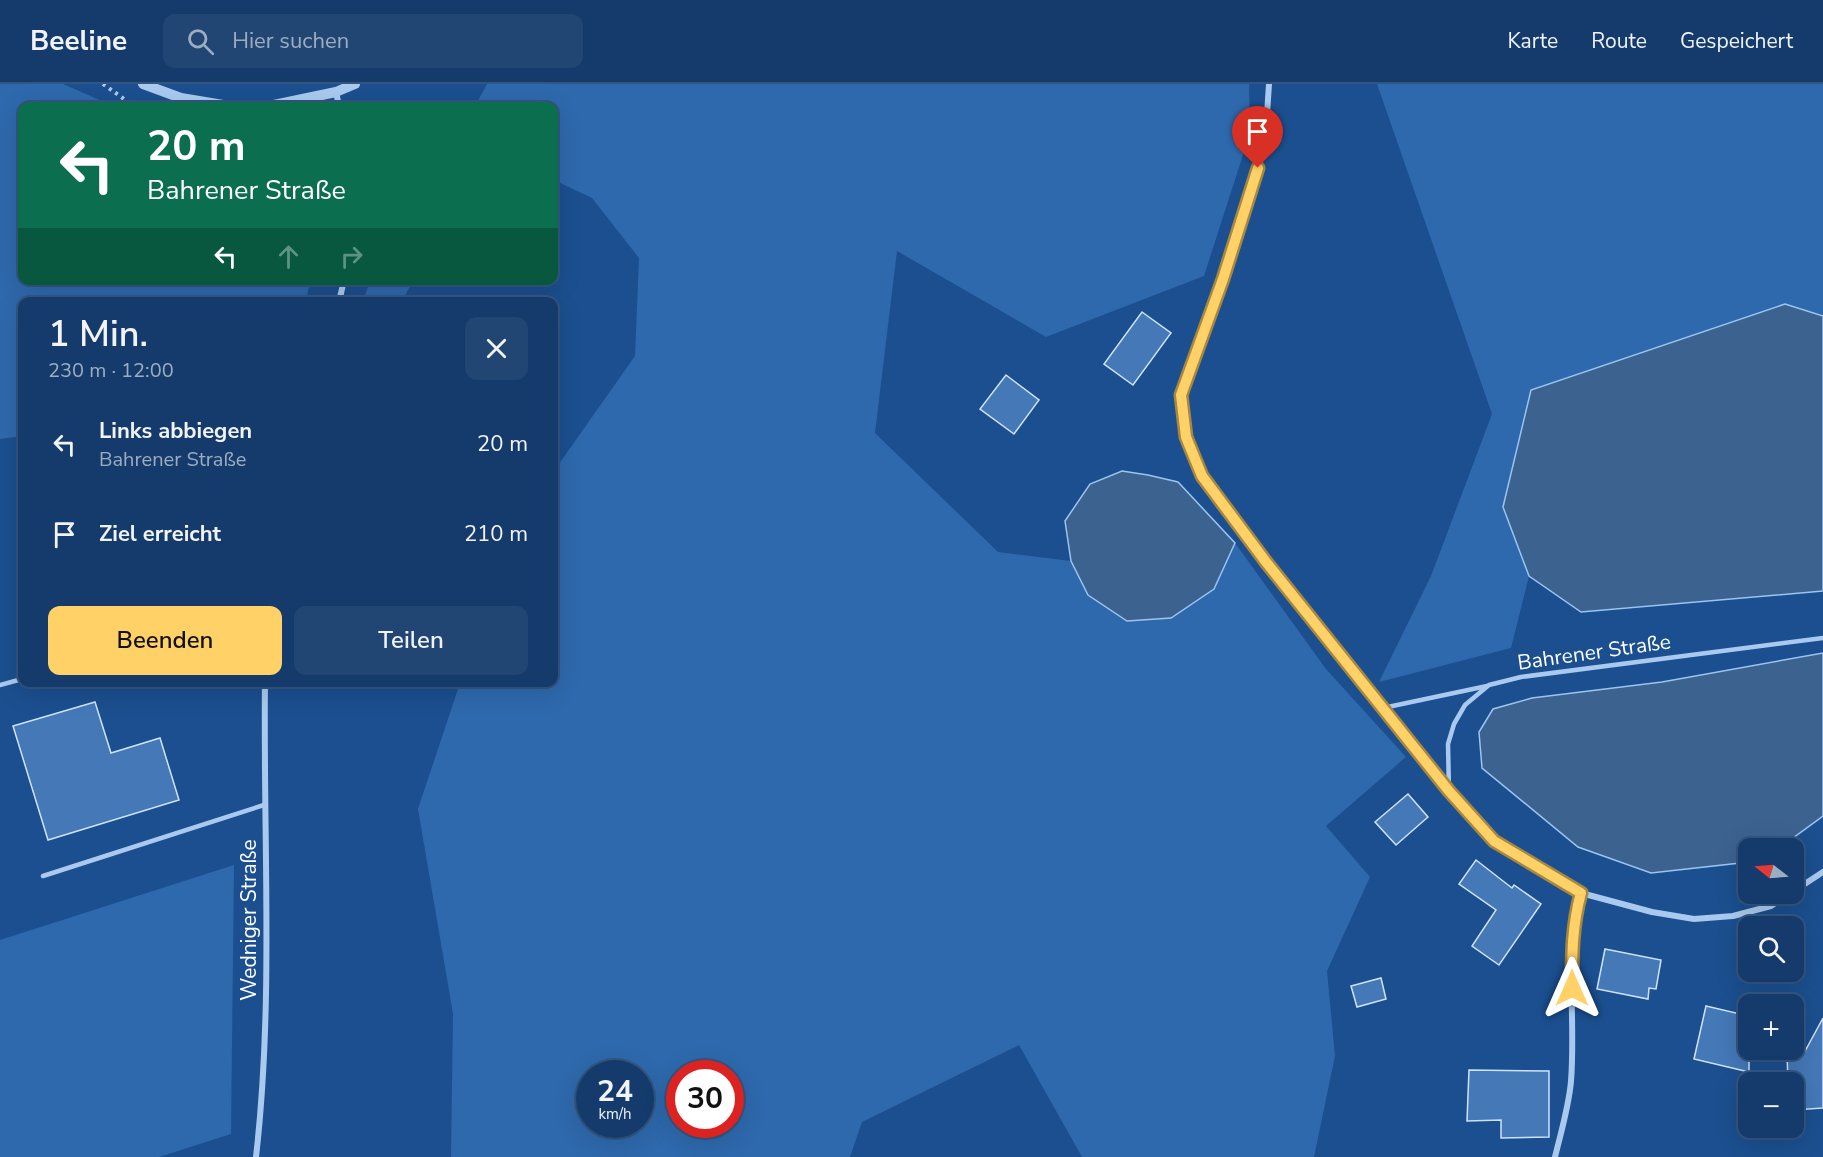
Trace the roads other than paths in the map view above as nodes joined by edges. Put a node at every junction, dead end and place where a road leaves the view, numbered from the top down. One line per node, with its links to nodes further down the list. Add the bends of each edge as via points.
1 (143, 84): 5 (street)
2 (355, 84): 4 (street)
3 (1269, 84): 13 (street, via 1265,145 1181,395 1186,437 1202,476)
4 (336, 92): 6 (street); 7 (street)
5 (205, 102)
6 (288, 102)
7 (338, 102)
8 (1823, 638): 11 (lane, Bahrener Straße, via 1521,677)
9 (18, 680): 10 (lane)
10 (0, 685)
11 (1489, 685): 13 (lane); 14 (lane, Bahrener Straße, via 1465,705 1454,724 1448,744)
12 (265, 687): 15 (street, Wedniger Straße)
13 (1383, 708): 14 (street)
14 (1449, 791): 19 (street, via 1494,841)
15 (264, 805): 17 (lane); 21 (street, Wedniger Straße, via 264,1088)
16 (1823, 872): 18 (street)
17 (43, 876)
18 (1804, 884)
19 (1581, 893): 20 (street, via 1694,919 1733,916); 22 (street, via 1572,942 1571,1082)
20 (1774, 904)
21 (256, 1157)
22 (1555, 1157)

